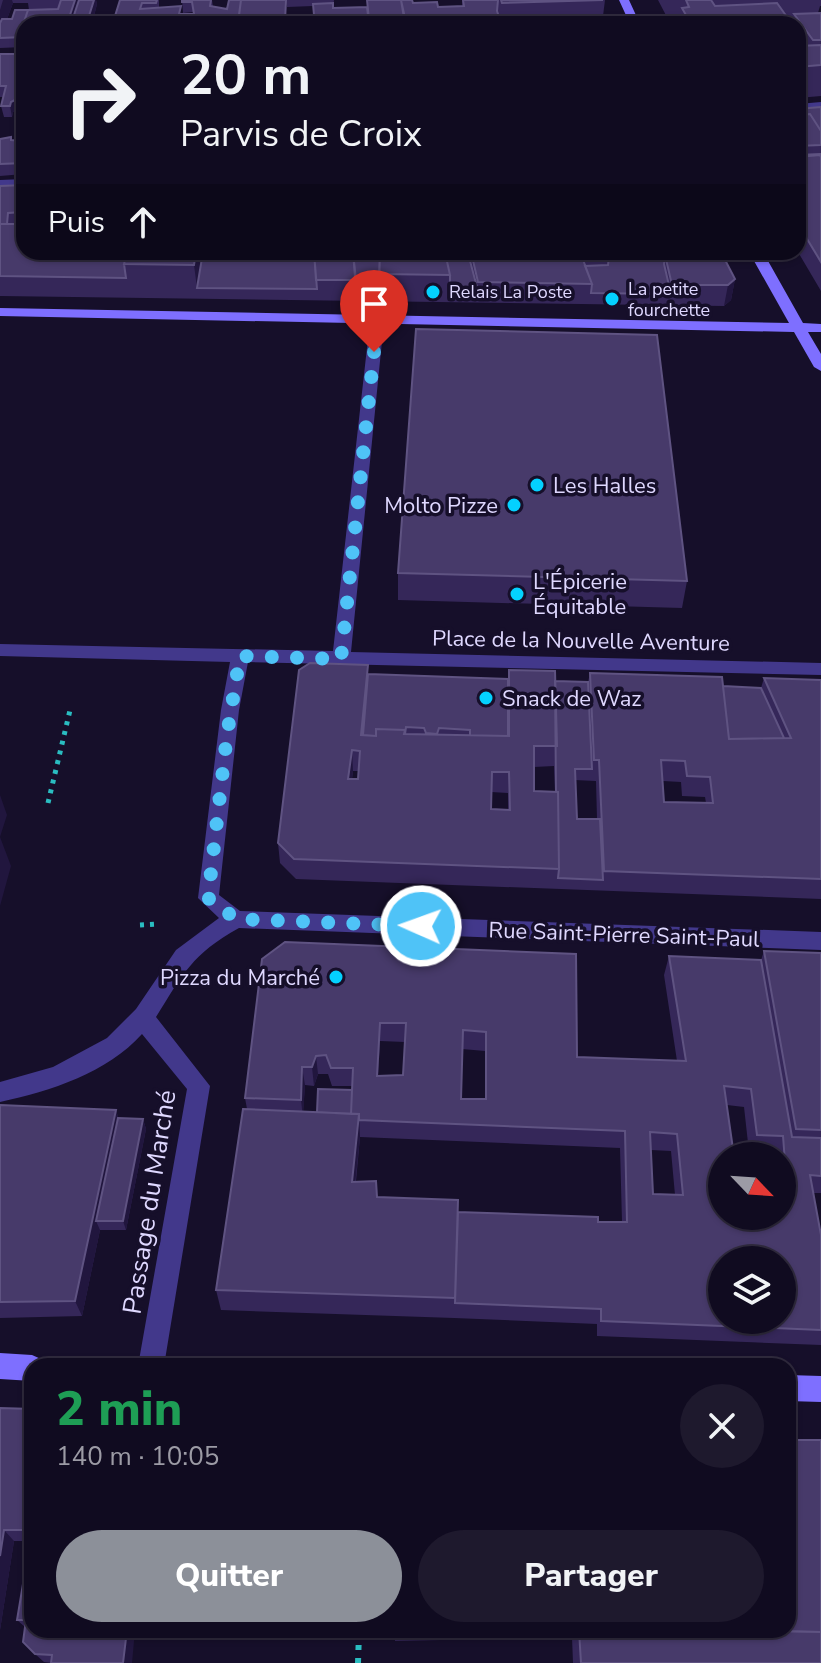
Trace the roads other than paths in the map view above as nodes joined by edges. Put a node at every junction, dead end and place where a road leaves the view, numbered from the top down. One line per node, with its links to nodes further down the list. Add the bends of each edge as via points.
1 (761, 260): 4 (street)
2 (0, 312): 3 (street)
3 (377, 321): 4 (street); 9 (street)
4 (799, 328): 5 (street); 6 (street)
5 (821, 328)
6 (821, 367)
7 (0, 650): 8 (street, Place de la Nouvelle Aventure)
8 (240, 656): 9 (street, Place de la Nouvelle Aventure); 11 (street, via 208,898)
9 (341, 659): 10 (street, Place de la Nouvelle Aventure)
10 (821, 669)
11 (236, 919): 12 (street, Rue Saint-Pierre Saint-Paul); 13 (street, via 176,964)
12 (821, 941)
13 (143, 1018): 14 (street, via 95,1058 30,1086); 15 (street, Passage du Marché, via 199,1086)
14 (0, 1092)
15 (152, 1358)
16 (0, 1366): 17 (street)
17 (24, 1368)
18 (796, 1388): 19 (street)
19 (821, 1389)

